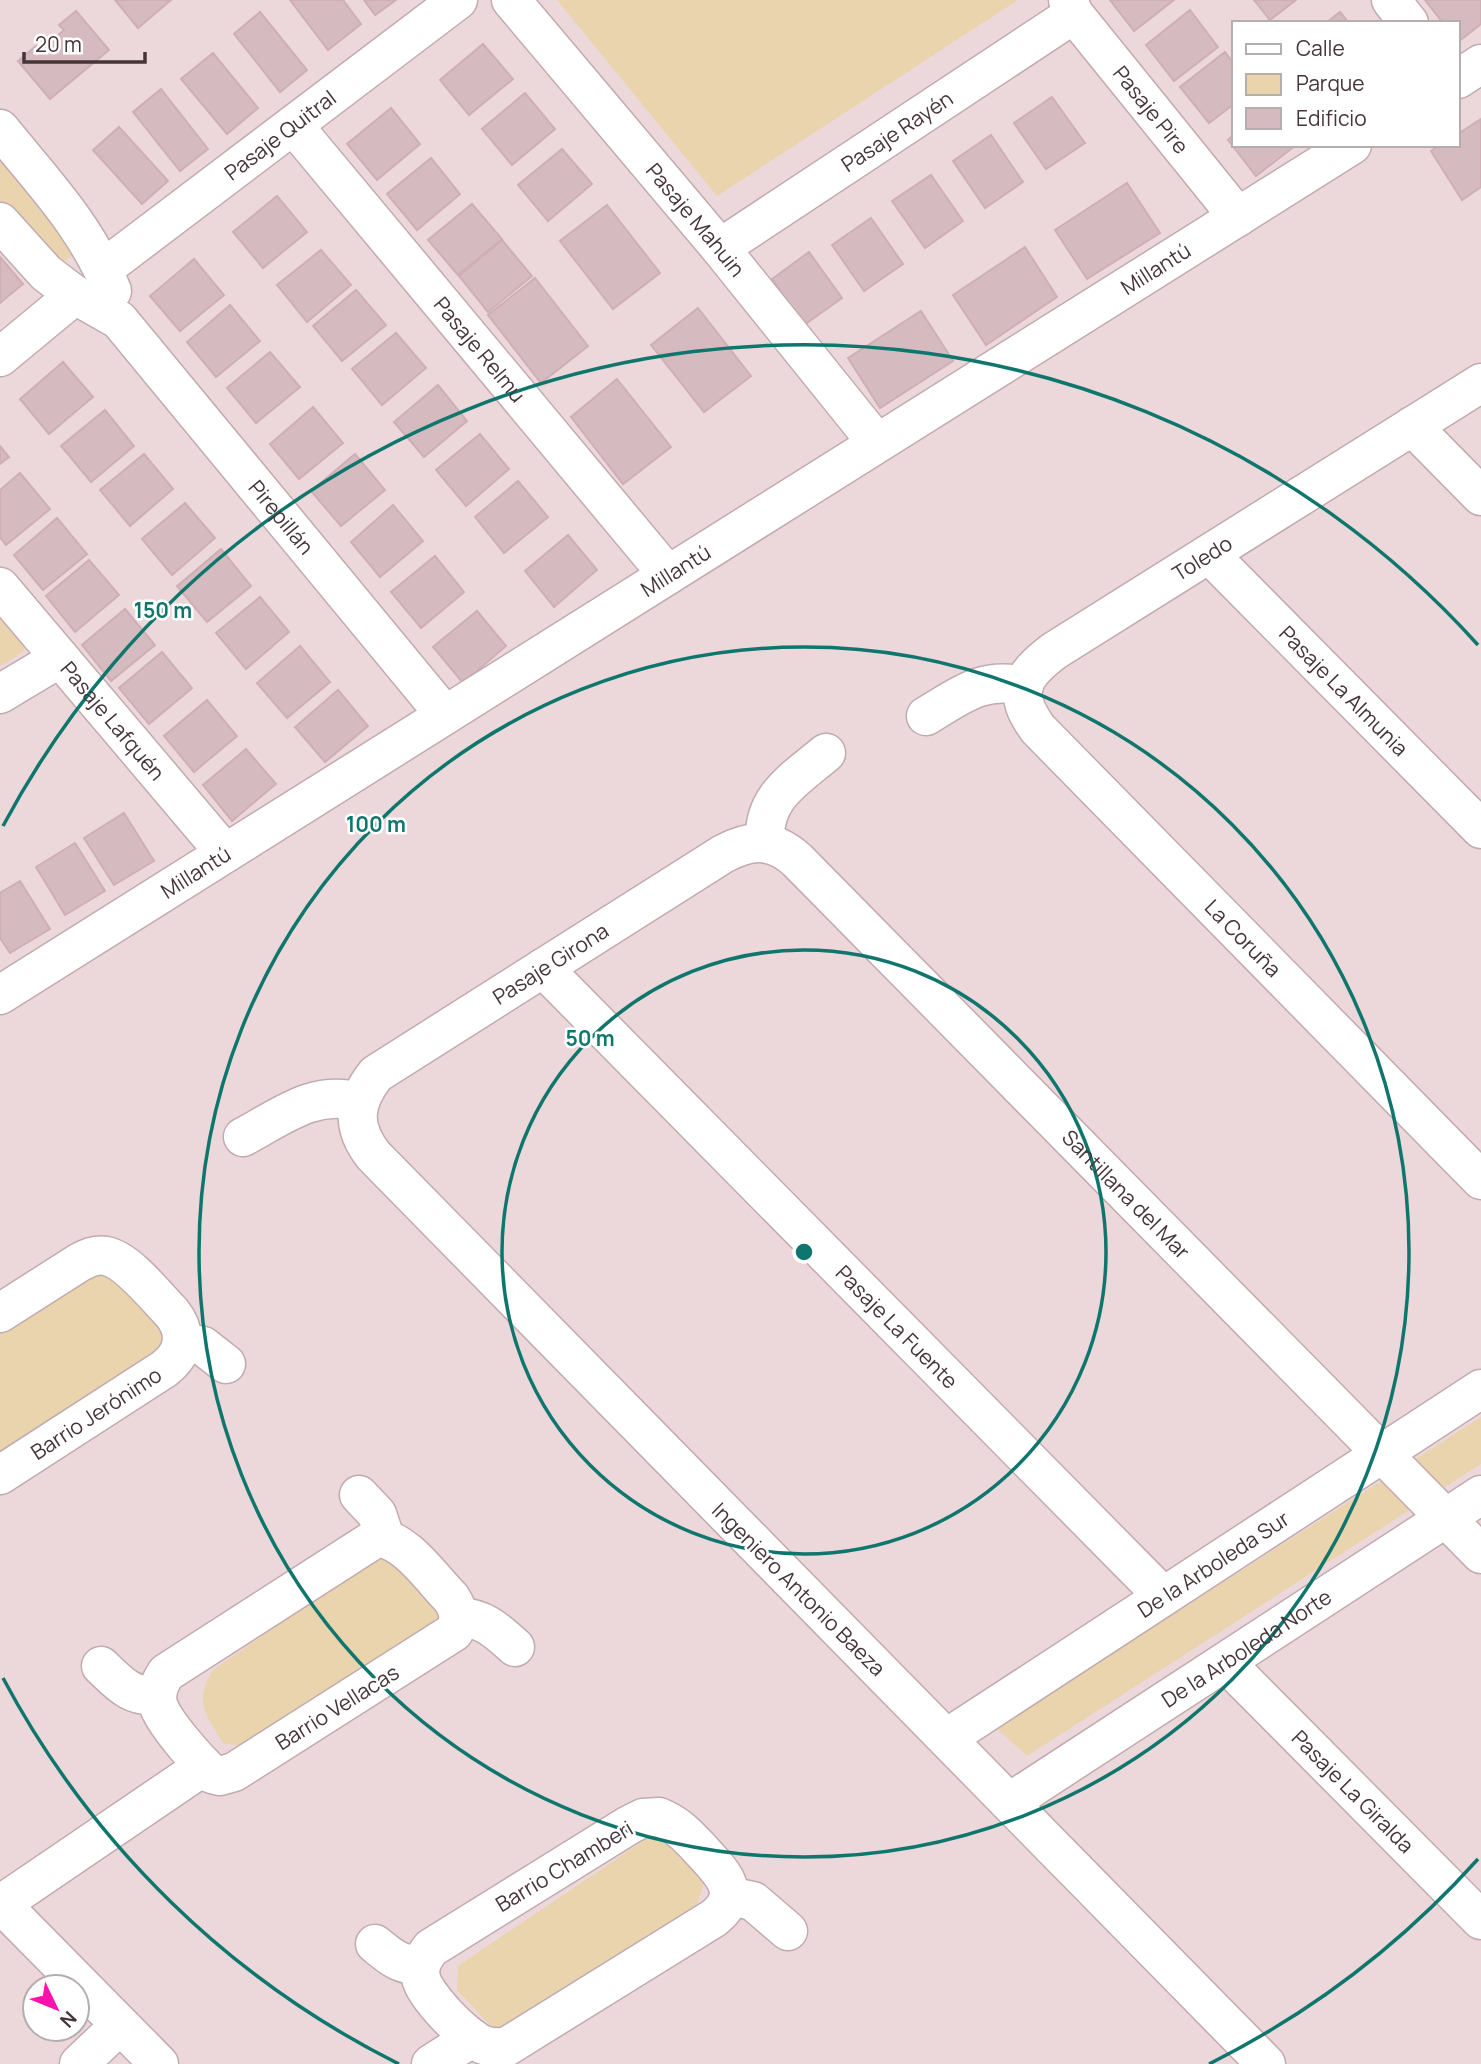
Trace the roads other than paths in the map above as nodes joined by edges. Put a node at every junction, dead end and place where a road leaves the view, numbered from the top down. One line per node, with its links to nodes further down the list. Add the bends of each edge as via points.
1 (458, 0): 8 (street, Pasaje Quitral)
2 (511, 0): 13 (street, Pasaje Mahuin)
3 (1391, 0): 5 (street)
4 (1071, 7): 11 (street, Pasaje Pire); 13 (street, Pasaje Rayén)
5 (1407, 21)
6 (1481, 64): 7 (street)
7 (1460, 78)
8 (293, 125): 14 (street, Pasaje Quitral); 23 (street, Pasaje Relmu)
9 (0, 129): 14 (street, Pirepillán, via 78,225)
10 (1349, 147): 11 (street, Millantú)
11 (1238, 216): 20 (street, Millantú)
12 (0, 222): 15 (street, Pirepillán, via 46,273)
13 (720, 248): 20 (street, Pasaje Mahuin)
14 (103, 270): 16 (street, Pirepillán)
15 (75, 295): 16 (street, Pirepillán); 17 (street)
16 (119, 320): 28 (street, Pirepillán)
17 (0, 357)
18 (1481, 383): 19 (street, Toledo)
19 (1412, 426): 21 (street); 22 (street, Toledo)
20 (877, 443): 23 (street, Millantú)
21 (1481, 496)
22 (1209, 554): 26 (street, Toledo, via 1054,651 1034,668); 31 (street, Pasaje La Almunia)
23 (668, 575): 28 (street, Millantú)
24 (0, 587): 25 (street, Pasaje Lafquén)
25 (60, 658): 27 (street); 33 (street, Pasaje Lafquén)
26 (1024, 686): 29 (street, via 981,685); 38 (street, La Coruña, via 1026,712 1038,729)
27 (0, 694)
28 (445, 715): 33 (street, Millantú)
29 (926, 716)
30 (826, 753): 32 (street, via 774,800 764,827)
31 (1481, 829)
32 (765, 843): 34 (street, Pasaje Girona, via 750,842 723,854); 43 (street, Santillana del Mar, via 797,860)
33 (225, 853): 35 (street, Millantú)
34 (543, 968): 36 (street, Pasaje Girona, via 376,1074); 50 (street, Pasaje La Fuente)
35 (0, 995)
36 (359, 1102): 37 (street, via 336,1097 309,1102); 56 (street, Ingeniero Antonio Baeza, via 359,1131 374,1156)
37 (243, 1137)
38 (1481, 1180)
39 (0, 1313): 40 (street, via 80,1262 103,1255 124,1265 172,1313)
40 (182, 1342): 41 (street, via 203,1346); 44 (street, Barrio Jerónimo, via 173,1362 164,1369)
41 (226, 1364)
42 (1481, 1389): 43 (street, De la Arboleda Sur)
43 (1382, 1453): 47 (street, Santillana del Mar); 50 (street, De la Arboleda Sur)
44 (0, 1475)
45 (359, 1495): 48 (street, via 377,1514)
46 (1481, 1495): 47 (street, De la Arboleda Norte)
47 (1446, 1518): 49 (street, Santillana del Mar); 53 (street, De la Arboleda Norte)
48 (386, 1538): 51 (street, via 402,1547 451,1598); 55 (street, via 367,1542 176,1666 159,1683)
49 (1481, 1554)
50 (1163, 1596): 56 (street, De la Arboleda Sur)
51 (459, 1616): 52 (street, via 486,1623); 57 (street, Barrio Vellacas, via 448,1637 234,1772 220,1776)
52 (515, 1647)
53 (1225, 1662): 58 (street, De la Arboleda Norte); 61 (street, Pasaje La Giralda)
54 (101, 1667): 55 (street, via 132,1693)
55 (157, 1695): 57 (street, via 167,1721)
56 (947, 1738): 58 (street, Ingeniero Antonio Baeza)
57 (204, 1766): 60 (street)
58 (1010, 1802): 70 (street, Ingeniero Antonio Baeza)
59 (729, 1896): 62 (street, via 753,1901); 64 (street, Barrio Chamberi, via 725,1877 682,1830 659,1817 643,1818 431,1948); 66 (street, via 714,1918 517,2041)
60 (0, 1903): 65 (street)
61 (1481, 1920)
62 (788, 1931)
63 (375, 1944): 64 (street, via 397,1962)
64 (421, 1964): 66 (street, via 423,1985)
65 (120, 2025): 67 (street); 68 (street)
66 (488, 2050): 69 (street)
67 (79, 2064)
68 (159, 2064)
69 (431, 2064)
70 (1266, 2064)

